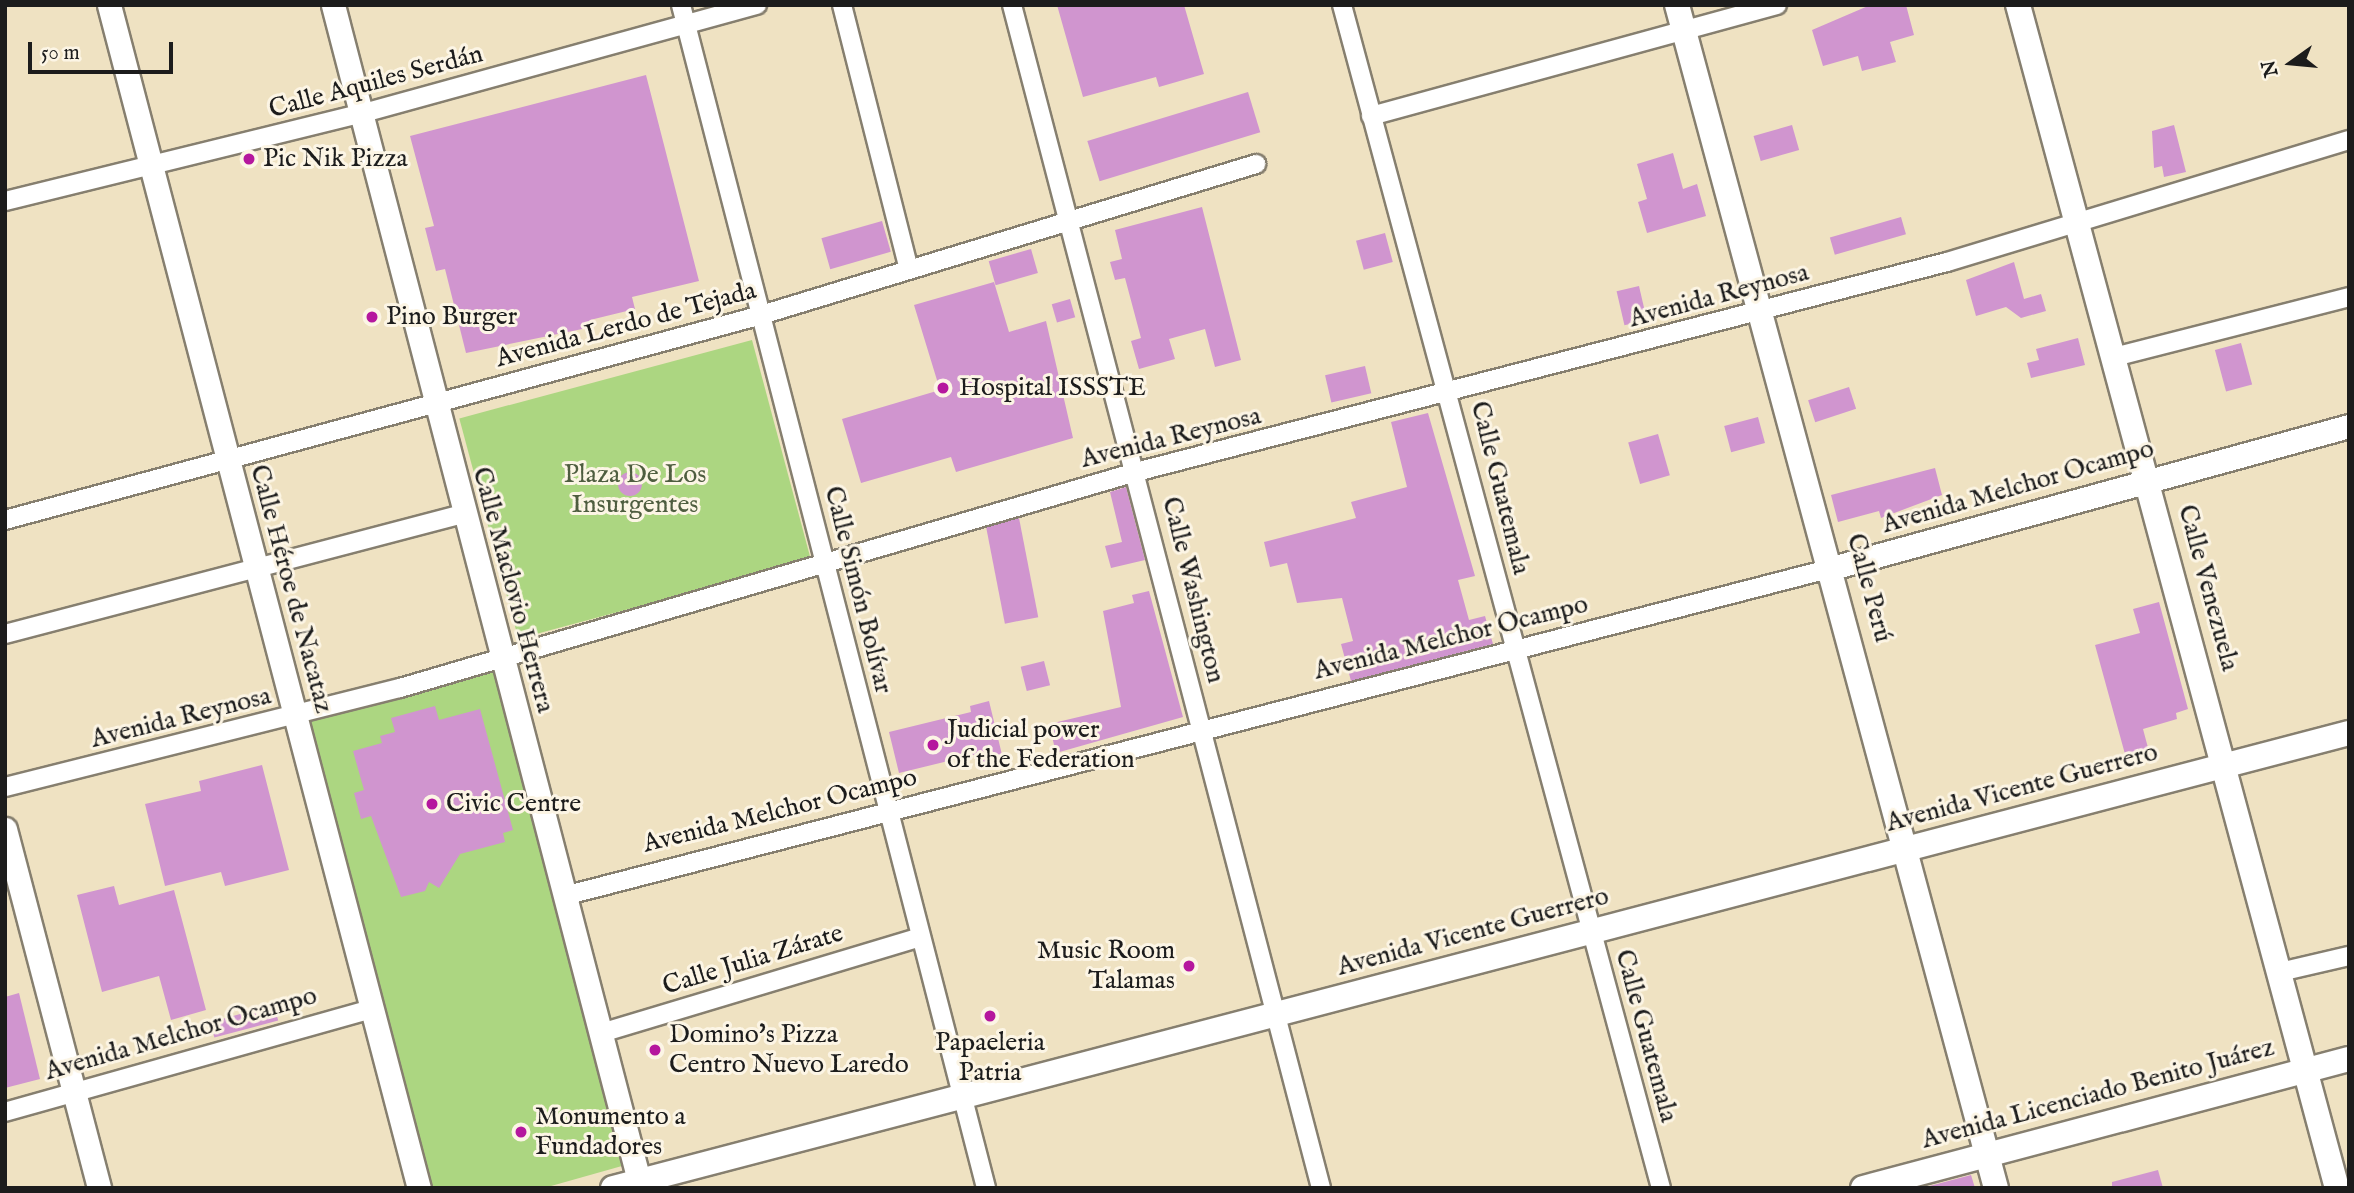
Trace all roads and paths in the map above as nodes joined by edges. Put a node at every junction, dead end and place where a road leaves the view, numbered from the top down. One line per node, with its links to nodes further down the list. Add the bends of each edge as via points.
1 (109, 5): 17 (street, Calle Héroe de Nacataz)
2 (333, 5): 13 (street, Calle Maclovio Herrera)
3 (681, 5): 11 (street, Calle Simón Bolívar)
4 (757, 5): 11 (street, Calle Aquiles Serdán)
5 (842, 5): 21 (street)
6 (1012, 5): 19 (street, Calle Washington)
7 (1342, 5): 14 (street, Calle Guatemala)
8 (1677, 5): 12 (main road, Calle Perú)
9 (1777, 5): 12 (street)
10 (2018, 5): 20 (main road, Calle Venezuela)
11 (687, 27): 13 (street, Calle Aquiles Serdán); 24 (street, Calle Simón Bolívar)
12 (1684, 31): 14 (street); 23 (main road, Calle Perú)
13 (360, 114): 17 (street, Calle Aquiles Serdán); 27 (street, Calle Maclovio Herrera)
14 (1371, 116): 26 (street, Calle Guatemala)
15 (2349, 140): 20 (street, Avenida Reynosa)
16 (1256, 164): 19 (street, Avenida Lerdo de Tejada)
17 (152, 167): 18 (street, Calle Aquiles Serdán); 29 (street, Calle Héroe de Nacataz)
18 (5, 201)
19 (1070, 221): 21 (street, Avenida Lerdo de Tejada); 30 (street, Calle Washington)
20 (2077, 225): 23 (street, Avenida Reynosa); 25 (main road, Calle Venezuela)
21 (909, 269): 24 (street, Avenida Lerdo de Tejada)
22 (2349, 297): 25 (street)
23 (1762, 313): 26 (street, Avenida Reynosa); 36 (main road, Calle Perú)
24 (758, 316): 27 (street, Avenida Lerdo de Tejada); 34 (street, Calle Simón Bolívar)
25 (2115, 357): 31 (main road, Calle Venezuela)
26 (1448, 393): 30 (street, Avenida Reynosa); 38 (street, Calle Guatemala)
27 (436, 404): 29 (street, Avenida Lerdo de Tejada); 32 (street, Calle Maclovio Herrera)
28 (2349, 426): 31 (street, Avenida Melchor Ocampo)
29 (228, 460): 33 (street, Avenida Lerdo de Tejada); 35 (street, Calle Héroe de Nacataz)
30 (1136, 472): 34 (street, Avenida Reynosa); 41 (street, Calle Washington)
31 (2148, 479): 36 (street, Avenida Melchor Ocampo); 43 (main road, Calle Venezuela)
32 (464, 514): 35 (street); 39 (street, Calle Maclovio Herrera)
33 (5, 520)
34 (827, 565): 39 (street, Avenida Reynosa); 45 (street, Calle Simón Bolívar)
35 (257, 567): 37 (street); 40 (street, Calle Héroe de Nacataz)
36 (1832, 568): 38 (street, Avenida Melchor Ocampo); 47 (main road, Calle Perú)
37 (5, 634)
38 (1515, 650): 41 (street, Avenida Melchor Ocampo); 49 (street, Calle Guatemala)
39 (503, 660): 40 (street, Avenida Reynosa); 48 (street, Calle Maclovio Herrera)
40 (295, 715): 44 (street, Avenida Reynosa); 53 (street, Calle Héroe de Nacataz)
41 (1202, 731): 45 (street, Avenida Melchor Ocampo); 54 (street, Calle Washington)
42 (2349, 733): 43 (main road, Avenida Vicente Guerrero)
43 (2225, 765): 47 (main road, Avenida Vicente Guerrero); 52 (main road, Calle Venezuela)
44 (5, 787)
45 (886, 813): 48 (street, Avenida Melchor Ocampo); 50 (street, Calle Simón Bolívar)
46 (5, 829): 58 (street)
47 (1909, 848): 49 (main road, Avenida Vicente Guerrero); 61 (main road, Calle Perú)
48 (564, 896): 55 (street, Calle Maclovio Herrera)
49 (1591, 932): 54 (main road, Avenida Vicente Guerrero); 68 (street, Calle Guatemala)
50 (920, 937): 55 (street, Calle Julia Zárate); 59 (street, Calle Simón Bolívar)
51 (2349, 956): 52 (street)
52 (2280, 972): 57 (main road, Calle Venezuela)
53 (372, 1009): 58 (street, Avenida Melchor Ocampo); 64 (street, Calle Héroe de Nacataz)
54 (1274, 1014): 59 (main road, Avenida Vicente Guerrero); 67 (street, Calle Washington)
55 (601, 1033): 62 (street, Calle Maclovio Herrera)
56 (2349, 1059): 57 (main road, Avenida Licenciado Benito Juárez)
57 (2306, 1070): 61 (main road, Avenida Licenciado Benito Juárez); 71 (main road, Calle Venezuela)
58 (75, 1094): 60 (street, Avenida Melchor Ocampo); 63 (street)
59 (963, 1096): 62 (main road, Avenida Vicente Guerrero); 66 (street, Calle Simón Bolívar)
60 (5, 1112)
61 (1987, 1155): 69 (main road, Avenida Licenciado Benito Juárez); 70 (main road, Calle Perú)
62 (640, 1184): 65 (main road, Avenida Vicente Guerrero)
63 (99, 1188)
64 (419, 1188)
65 (613, 1188)
66 (986, 1188)
67 (1321, 1188)
68 (1661, 1188)
69 (1863, 1188)
70 (1996, 1188)
71 (2337, 1188)

